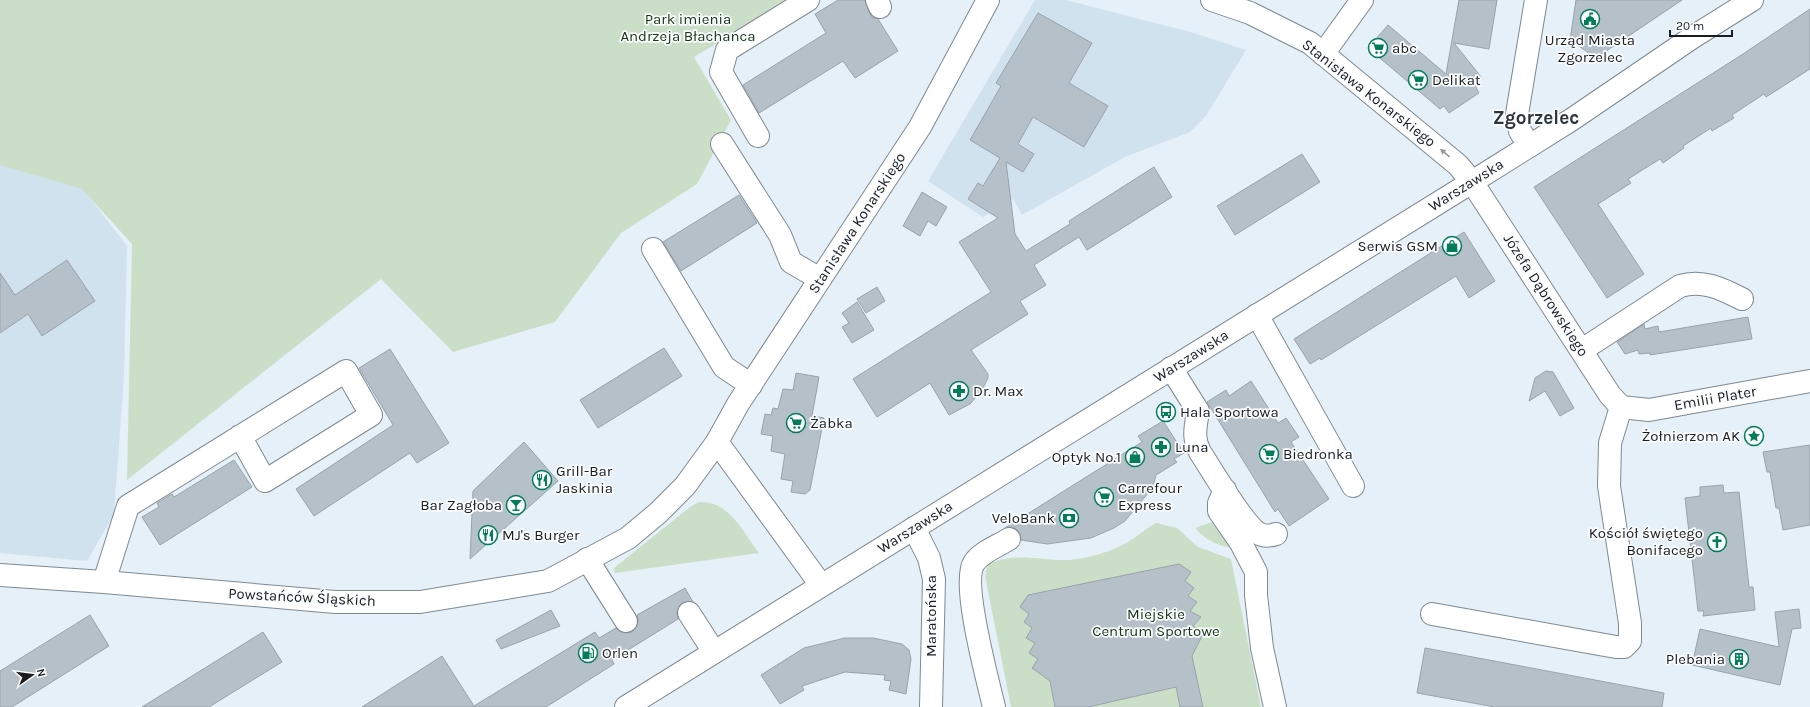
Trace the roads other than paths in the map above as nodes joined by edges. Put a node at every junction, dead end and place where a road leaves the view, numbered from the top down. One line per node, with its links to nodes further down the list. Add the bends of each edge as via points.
1 (808, 0): 8 (street, via 727,50 721,72)
2 (988, 0): 13 (street, Stanisława Konarskiego, via 920,127)
3 (1212, 0): 7 (street, Stanisława Konarskiego, via 1250,13 1310,43)
4 (1362, 0): 7 (street)
5 (1536, 0): 10 (street, via 1517,114 1520,130)
6 (1752, 0): 10 (street, Warszawska)
7 (1323, 54): 11 (street, Stanisława Konarskiego, one-way to 7, via 1458,165)
8 (758, 136)
9 (722, 144): 13 (street, via 780,235 791,262)
10 (1528, 146): 11 (street, Warszawska)
11 (1472, 182): 15 (street, Warszawska); 16 (street, Józefa Dąbrowskiego)
12 (653, 249): 19 (street, via 724,367)
13 (820, 279): 19 (street, Stanisława Konarskiego)
14 (1742, 299): 16 (street, via 1705,284 1692,283 1680,286)
15 (1257, 315): 17 (street, Warszawska); 23 (street)
16 (1582, 350): 20 (street, Józefa Dąbrowskiego, via 1610,395)
17 (1171, 368): 24 (street, via 1198,411 1195,443); 25 (street, Warszawska)
18 (1810, 381): 20 (street, Emilii Plater, via 1649,410)
19 (751, 385): 22 (street, Stanisława Konarskiego)
20 (1621, 407): 33 (street, via 1610,443 1609,486 1630,623 1630,641 1624,646 1616,647)
21 (240, 436): 21 (street, via 346,371 371,415 265,480); 30 (street, via 128,506)
22 (717, 442): 28 (street, Powstańców Śląskich, via 685,486 658,513 628,538); 31 (street)
23 (1353, 486)
24 (1225, 490): 26 (street, via 1247,523 1258,533 1268,536); 39 (street, via 1219,503 1219,511 1241,543 1256,572 1262,648)
25 (914, 528): 31 (street, Warszawska); 37 (street, Maratońska, via 929,558 934,579)
26 (1276, 534)
27 (1009, 539): 38 (street, via 980,557 973,564 969,578)
28 (587, 559): 30 (street, Powstańców Śląskich, via 548,581 420,602 335,602); 34 (street)
29 (0, 575): 30 (street, Powstańców Śląskich)
30 (104, 582)
31 (821, 585): 35 (street, Warszawska)
32 (688, 613): 35 (street)
33 (1432, 614)
34 (626, 622)
35 (714, 652): 36 (street, Warszawska)
36 (626, 707)
37 (931, 707)
38 (994, 707)
39 (1275, 707)

